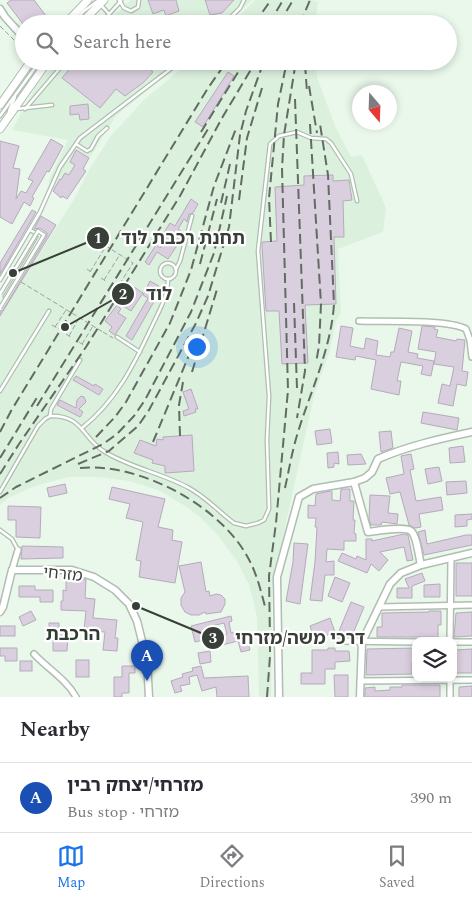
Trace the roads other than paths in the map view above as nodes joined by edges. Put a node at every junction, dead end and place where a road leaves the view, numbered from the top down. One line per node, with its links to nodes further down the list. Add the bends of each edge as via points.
1 (88, 0): 8 (main road)
2 (140, 0): 5 (lane, via 132,11 125,9)
3 (244, 0): 11 (lane)
4 (101, 1): 7 (lane); 9 (lane); 10 (main road)
5 (120, 1): 7 (lane)
6 (0, 9): 12 (street)
7 (109, 14)
8 (74, 15)
9 (80, 15)
10 (88, 15)
11 (232, 15)
12 (3, 16): 13 (street)
13 (15, 28)
14 (25, 70): 20 (main road)
15 (33, 70): 19 (lane)
16 (42, 70): 22 (main road)
17 (58, 70): 23 (lane)
18 (169, 70): 27 (lane)
19 (18, 91): 24 (lane); 24 (lane)
20 (0, 105)
21 (52, 106): 23 (lane)
22 (14, 109): 23 (lane); 24 (main road)
23 (25, 109)
24 (3, 118): 26 (main road)
25 (107, 128): 27 (lane, via 91,149 87,151)
26 (0, 129)
27 (76, 144): 30 (lane, via 60,167)
28 (357, 202): 44 (lane, via 352,174 326,139 311,138 297,132 279,136 270,144 258,252 268,396 270,501 264,520 242,526 234,523 189,488 103,452)
29 (192, 216): 31 (lane)
30 (30, 230): 33 (lane); 35 (lane, via 41,236)
31 (176, 269): 32 (lane, via 173,277); 32 (lane, via 169,262 161,265 161,276)
32 (168, 279): 39 (lane, via 164,301)
33 (0, 280)
34 (0, 294): 35 (lane, bridge, via 38,231 44,235)
35 (0, 307)
36 (49, 312): 42 (lane)
37 (359, 321): 40 (street, via 459,325 466,329)
38 (117, 337): 39 (lane)
39 (140, 352): 44 (lane, via 110,400)
40 (472, 357)
41 (80, 360): 43 (lane)
42 (0, 391)
43 (50, 416): 44 (lane, via 66,418); 47 (lane, via 38,426)
44 (82, 428)
45 (472, 432): 46 (street, via 432,440 378,459 372,472)
46 (354, 482): 52 (street, via 368,532 404,528 411,531); 72 (street, via 313,489 299,496 277,577)
47 (0, 492)
48 (0, 530): 49 (lane, via 12,539)
49 (18, 550): 53 (street)
50 (472, 553): 51 (street)
51 (451, 558): 52 (street); 54 (street)
52 (421, 565): 56 (street, via 401,574 390,584)
53 (12, 570): 57 (street); 71 (street, מזרחי, via 72,570 94,576 115,590 129,604 137,621 146,661)
54 (451, 605): 55 (street); 56 (street); 58 (street)
55 (472, 605)
56 (379, 607): 60 (street)
57 (0, 612)
58 (450, 637)
59 (338, 642): 60 (street)
60 (362, 642): 61 (street); 68 (street)
61 (412, 642)
62 (457, 642): 63 (street)
63 (472, 642)
64 (34, 654): 70 (street, via 70,686)
65 (457, 679): 67 (street)
66 (412, 680): 68 (street)
67 (472, 680)
68 (360, 681): 73 (street)
69 (450, 682): 74 (street)
70 (76, 697)
71 (149, 697)
72 (279, 697)
73 (360, 697)
74 (450, 697)

